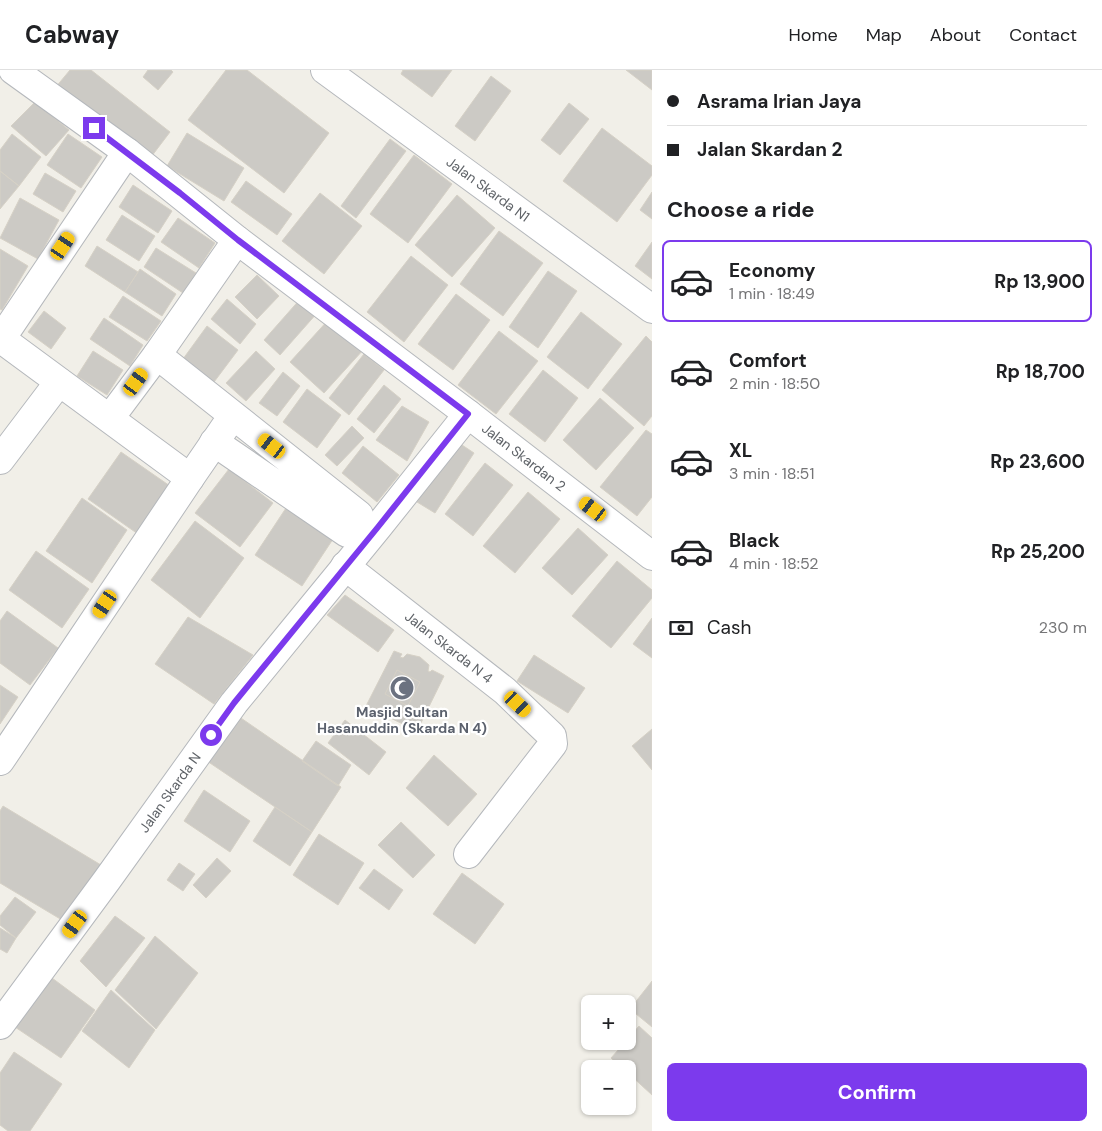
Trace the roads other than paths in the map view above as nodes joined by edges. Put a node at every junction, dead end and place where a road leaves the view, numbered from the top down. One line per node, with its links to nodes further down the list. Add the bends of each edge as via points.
1 (8, 70): 4 (street)
2 (13, 70): 5 (street, Jalan Skardan 2)
3 (325, 70): 7 (street, Jalan Skarda N1)
4 (0, 81)
5 (126, 152): 6 (street, Jalan Skardan 2); 8 (street)
6 (238, 240): 9 (street); 11 (street, Jalan Skardan 2)
7 (652, 309)
8 (1, 339): 10 (street)
9 (157, 354): 12 (street); 13 (street)
10 (59, 382): 13 (street); 15 (street)
11 (468, 414): 19 (street, Jalan Skardan 2); 20 (street, Jalan Skarda N)
12 (234, 416): 14 (street); 16 (street)
13 (110, 418): 17 (street)
14 (214, 442): 17 (street); 18 (street)
15 (0, 460)
16 (297, 466): 18 (street); 18 (street, via 359,515 361,521 347,534)
17 (190, 478): 21 (street)
18 (282, 489)
19 (652, 556)
20 (345, 566): 22 (street, Jalan Skarda N 4, via 505,691 552,736 553,744); 23 (street, Jalan Skarda N, via 234,703)
21 (0, 761)
22 (468, 854)
23 (0, 1025)

